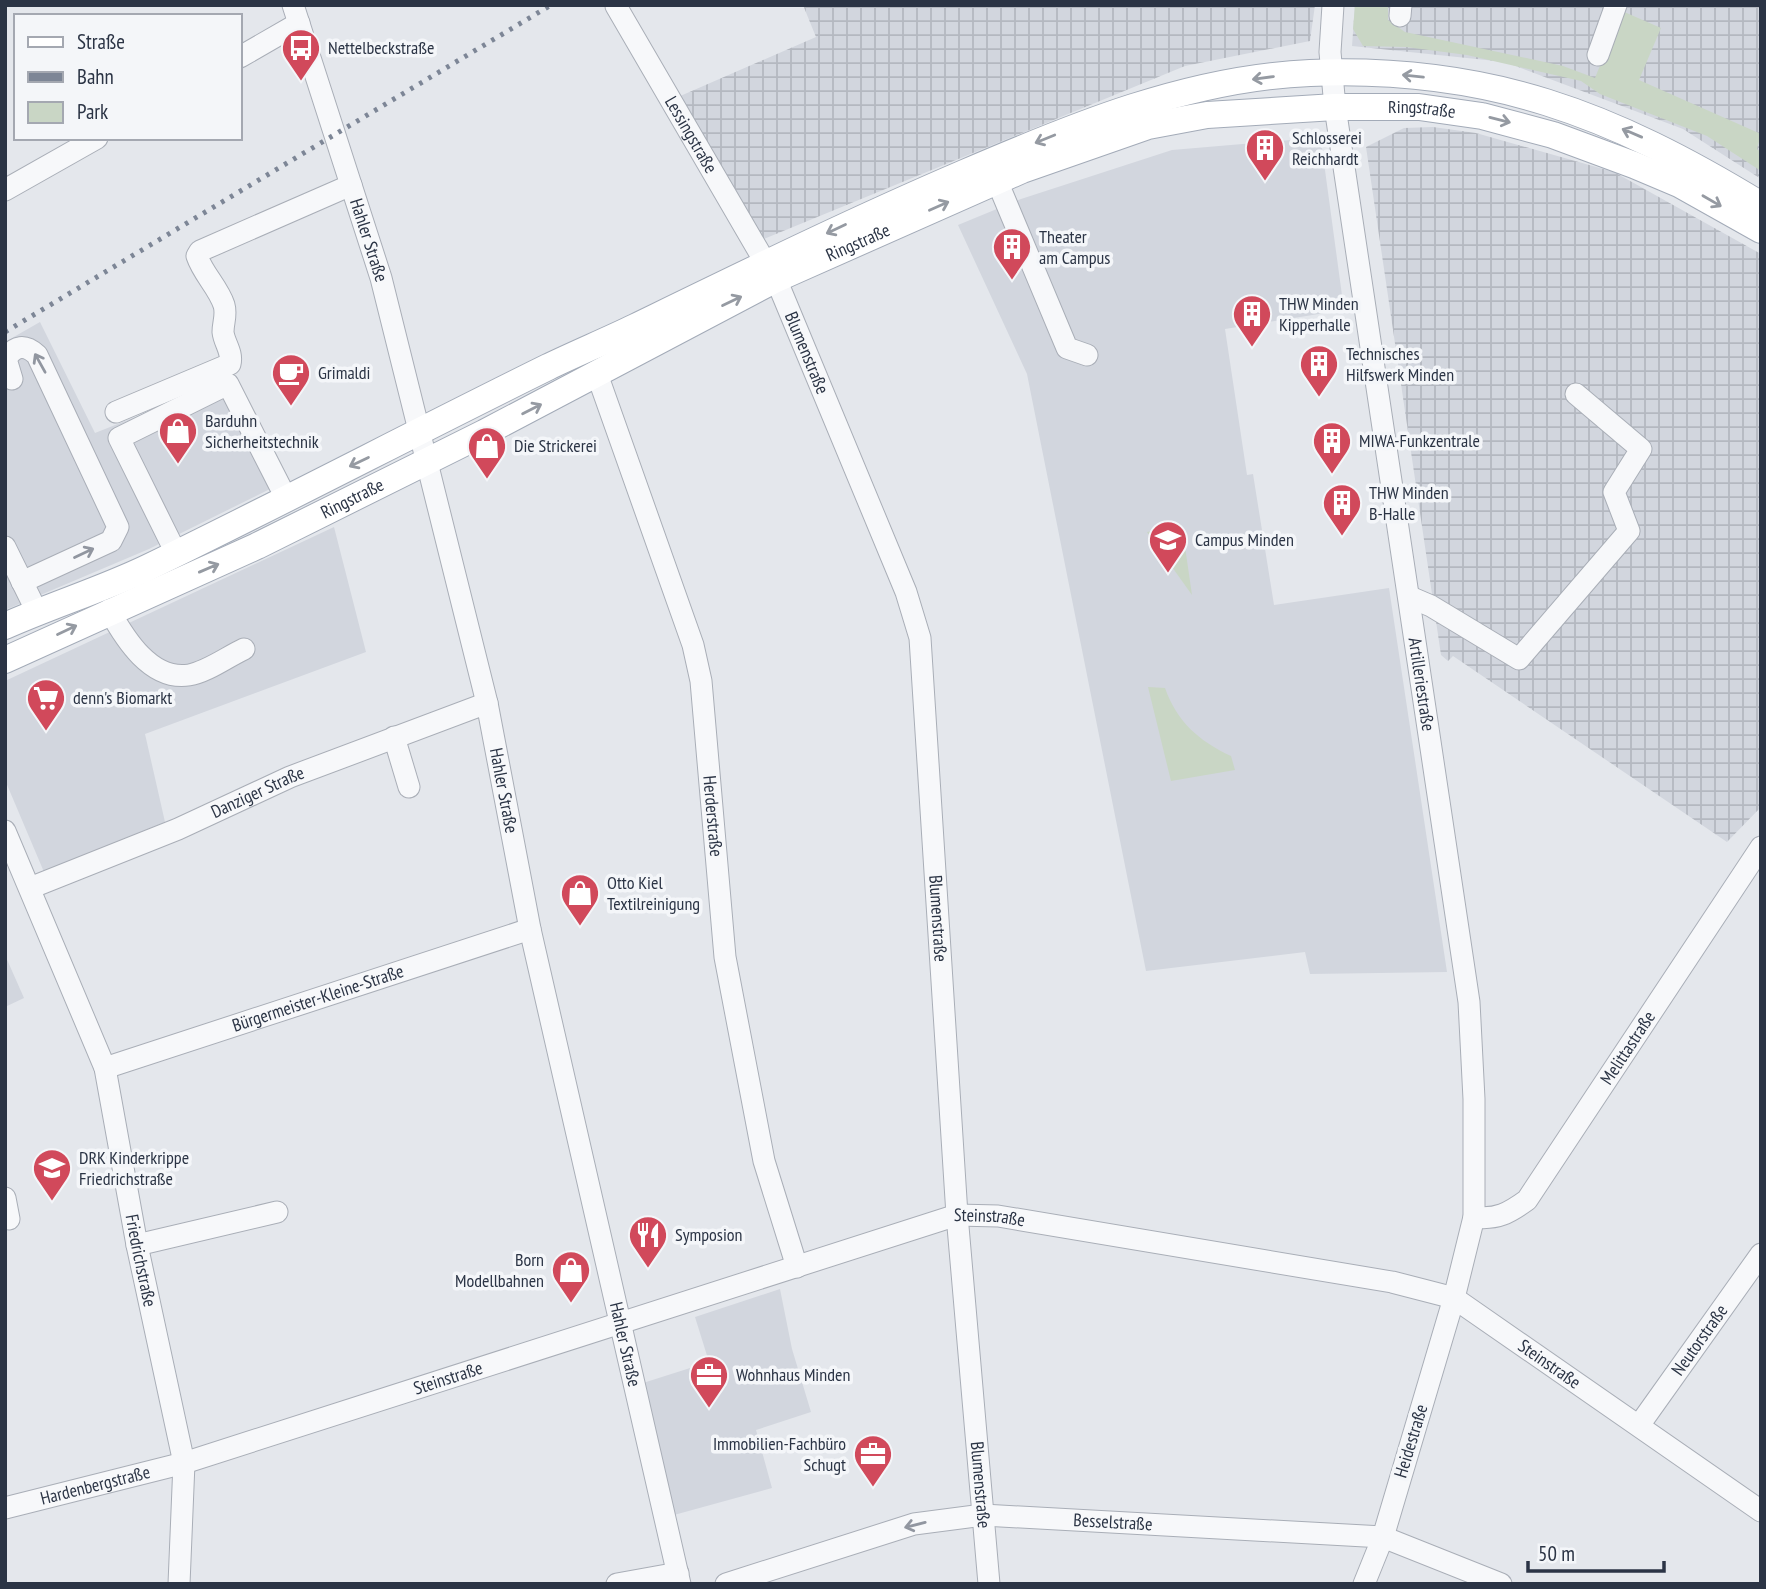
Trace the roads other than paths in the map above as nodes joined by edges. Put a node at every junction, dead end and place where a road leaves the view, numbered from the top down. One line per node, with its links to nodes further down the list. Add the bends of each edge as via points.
1 (1333, 5): 7 (street, Artilleriestraße)
2 (1616, 5): 6 (street)
3 (616, 6): 15 (street, Lessingstraße)
4 (296, 14): 5 (street); 11 (street, Hahler Straße)
5 (242, 55)
6 (1598, 55)
7 (1331, 73): 8 (street, Artilleriestraße); 13 (main road, Ringstraße, one-way to 7, via 1668,150 1558,105 1463,82); 15 (main road, Ringstraße, one-way to 15, via 1245,80 1143,104 1000,158)
8 (1335, 107): 10 (main road, Ringstraße, via 1207,115 1159,123); 14 (main road, Ringstraße, one-way to 14, via 1419,107 1530,128 1679,184); 27 (street, Artilleriestraße)
9 (94, 140): 12 (street)
10 (997, 181): 15 (main road, Ringstraße, one-way to 10); 16 (street, via 1067,348)
11 (351, 185): 20 (street, via 200,251 201,267 224,306 229,364); 21 (street, Hahler Straße, via 381,278)
12 (5, 191)
13 (1761, 205)
14 (1761, 230)
15 (770, 271): 17 (main road, Ringstraße, one-way to 15); 21 (main road, Ringstraße); 42 (street, Blumenstraße, via 906,592 920,638)
16 (1087, 355)
17 (597, 373): 22 (main road, Ringstraße, one-way to 17); 46 (street, Herderstraße, via 693,645 701,681 725,957 764,1161)
18 (12, 379): 26 (street, one-way to 18, via 111,541 118,527 30,348 12,350 6,359)
19 (1576, 394): 27 (street, via 1641,449 1614,492 1629,531 1519,659)
20 (116, 412)
21 (420, 432): 22 (street, Hahler Straße); 23 (main road, Ringstraße, one-way to 23)
22 (428, 462): 28 (main road, Ringstraße, one-way to 22, via 224,561); 33 (street, Hahler Straße)
23 (286, 498): 25 (main road, Ringstraße); 25 (street, via 228,384 119,438)
24 (5, 547): 26 (street)
25 (176, 553): 29 (main road, Ringstraße)
26 (22, 582): 29 (street)
27 (1410, 597): 43 (street, Artilleriestraße, via 1469,1002)
28 (109, 610): 31 (street, via 137,651 171,675 191,675); 32 (main road, Ringstraße, one-way to 28)
29 (37, 612): 30 (main road, Ringstraße)
30 (5, 626)
31 (244, 649)
32 (5, 660)
33 (487, 703): 34 (street, Danziger Straße); 39 (street, Hahler Straße)
34 (394, 737): 35 (street); 38 (street, Danziger Straße)
35 (410, 786)
36 (5, 831): 38 (street, Friedrichstraße)
37 (1761, 847): 43 (street, Melittastraße, via 1527,1200 1507,1214)
38 (30, 888): 40 (street, Friedrichstraße)
39 (530, 929): 40 (street, Bürgermeister-Kleine-Straße); 48 (street, Hahler Straße)
40 (105, 1068): 44 (street, Friedrichstraße)
41 (277, 1212): 44 (street)
42 (957, 1215): 46 (street, Steinstraße); 47 (street, Steinstraße, via 998,1216 1392,1282); 53 (street, Blumenstraße)
43 (1474, 1217): 47 (street, Artilleriestraße)
44 (137, 1245): 50 (street, Friedrichstraße)
45 (1761, 1254): 49 (street, Neutorstraße)
46 (797, 1267): 48 (street, Steinstraße)
47 (1454, 1298): 49 (street, Steinstraße); 54 (street, Heidestraße)
48 (619, 1323): 50 (street, Steinstraße); 55 (street, Hahler Straße)
49 (1640, 1424): 52 (street, Steinstraße)
50 (184, 1462): 51 (street, Hardenbergstraße); 56 (street, Friedrichstraße)
51 (5, 1508)
52 (1761, 1511)
53 (983, 1515): 54 (street, Besselstraße); 58 (street, Besselstraße, one-way to 58, via 915,1524); 59 (street, Blumenstraße)
54 (1383, 1537): 60 (street, Heidestraße); 61 (street, Besselstraße)
55 (679, 1578): 57 (street)
56 (179, 1584)
57 (617, 1584)
58 (726, 1584)
59 (989, 1584)
60 (1364, 1584)
61 (1501, 1584)

